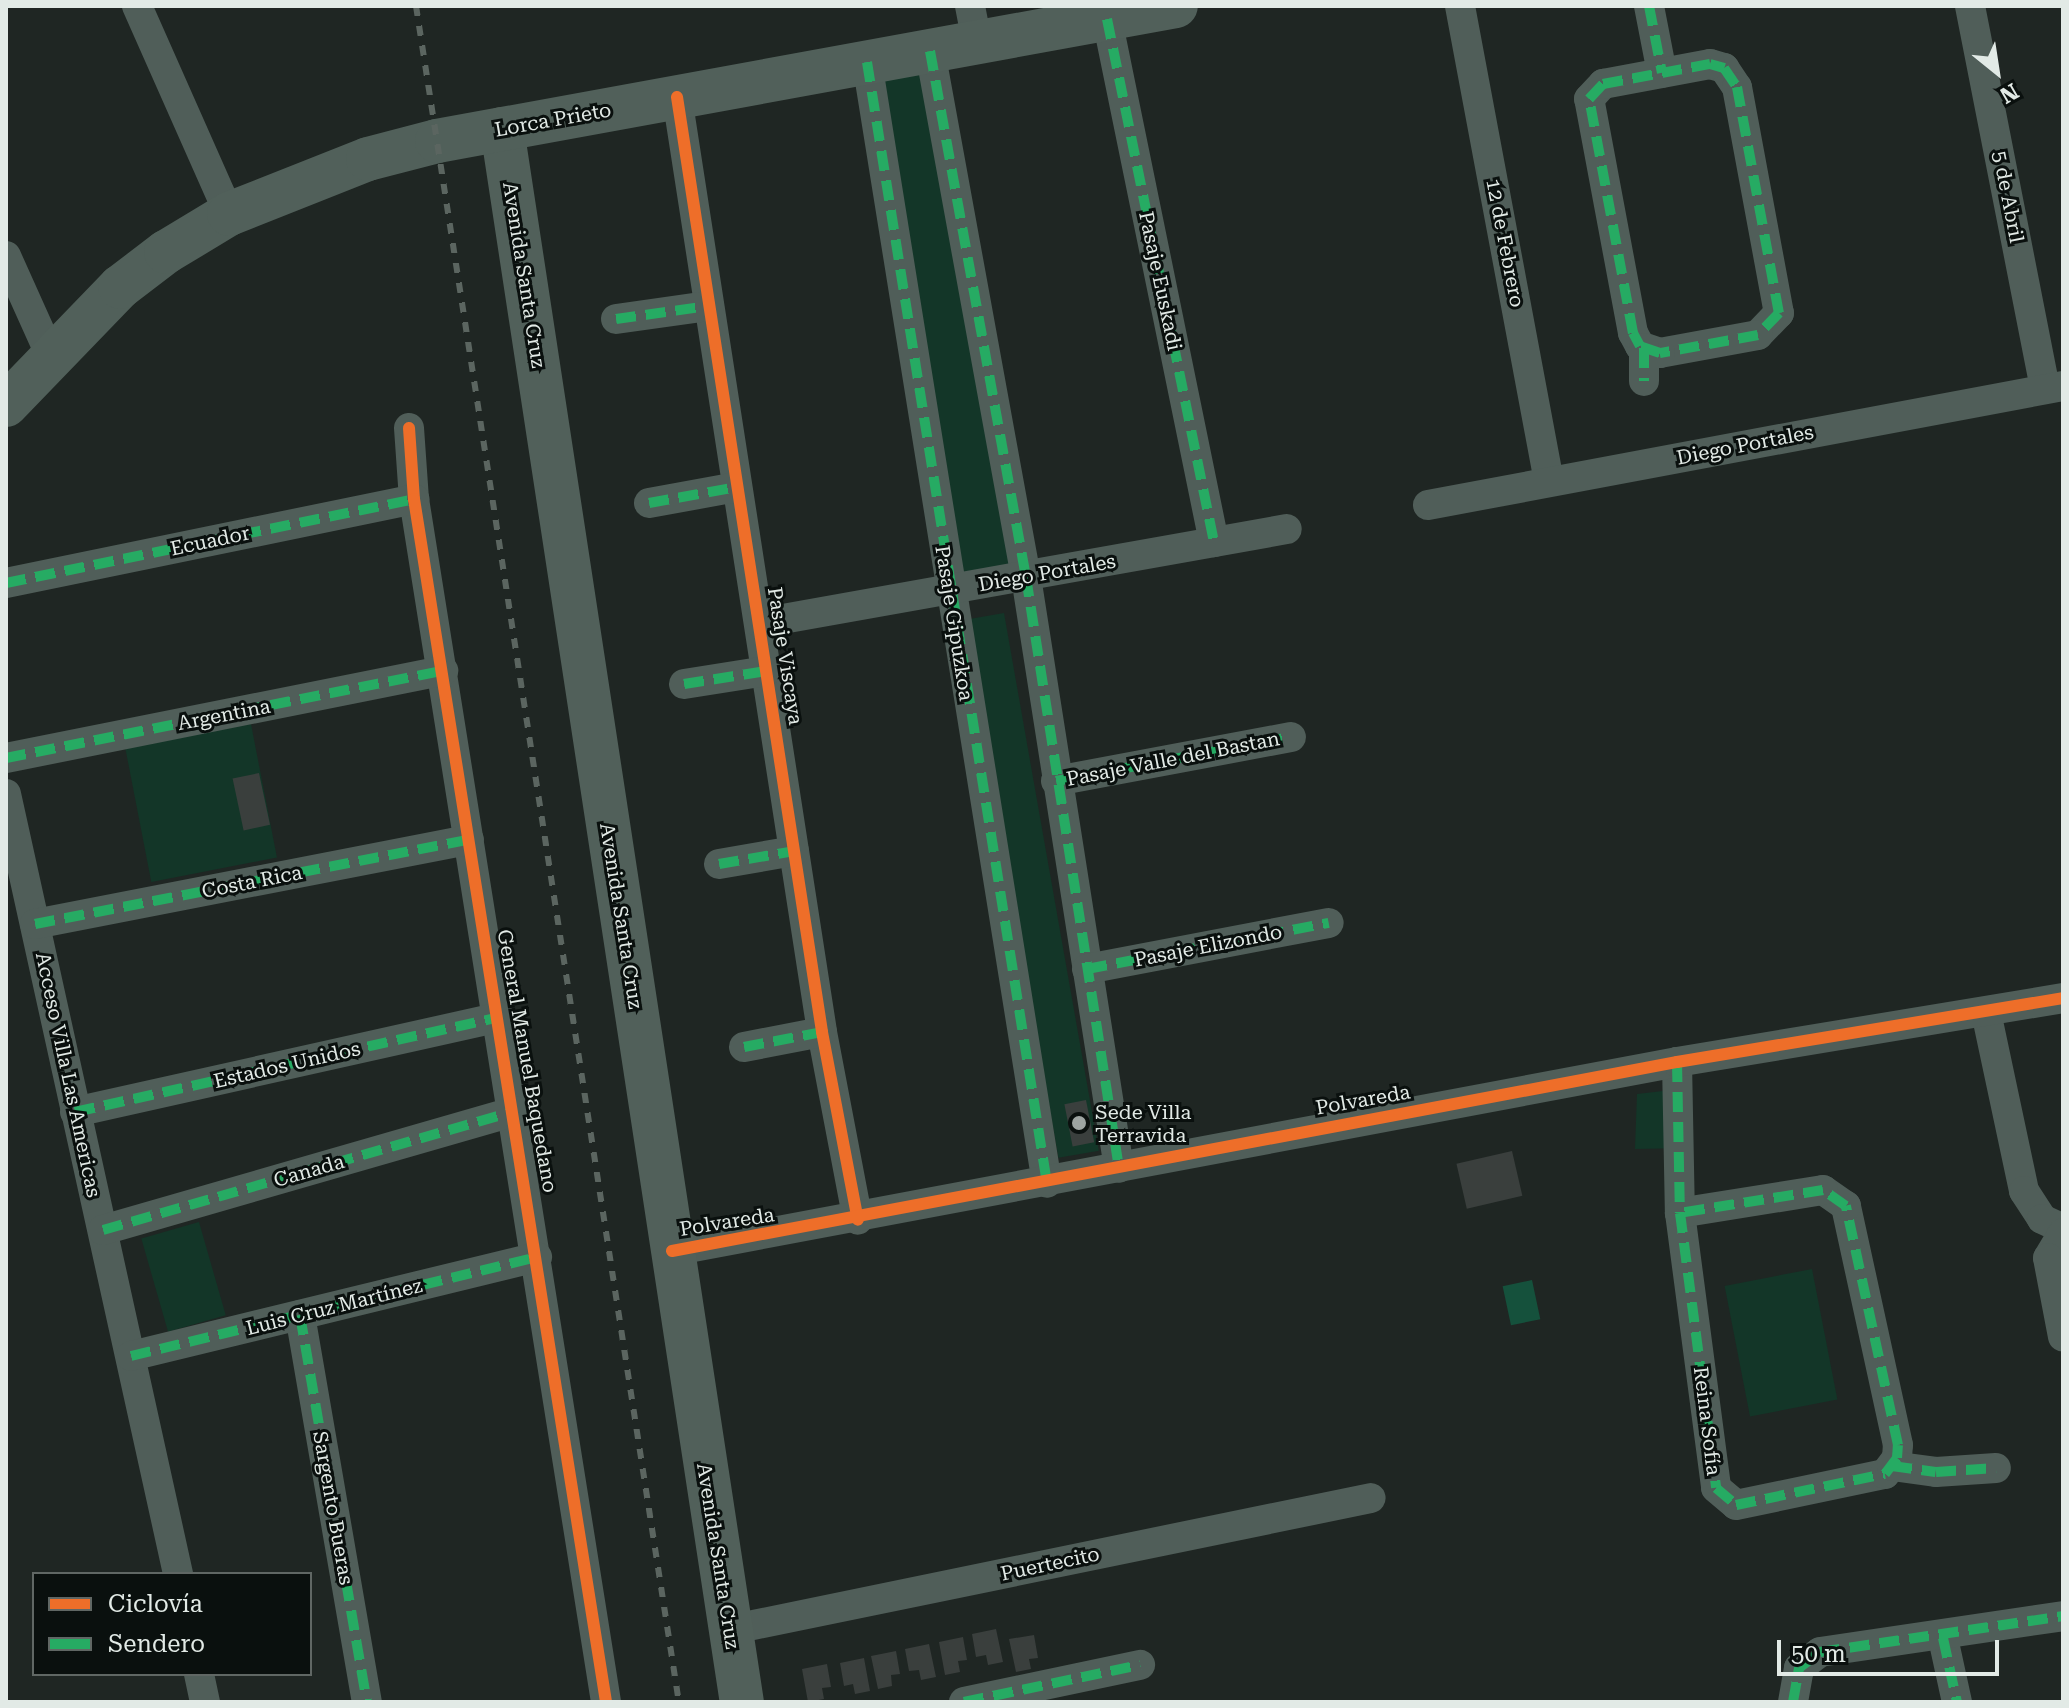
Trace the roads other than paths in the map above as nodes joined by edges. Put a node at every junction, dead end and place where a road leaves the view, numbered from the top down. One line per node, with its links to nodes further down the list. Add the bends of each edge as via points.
1 (137, 6): 13 (street)
2 (1176, 6): 6 (main road, Lorca Prieto)
3 (1460, 6): 23 (street, 12 de Febrero)
4 (1649, 6): 10 (street)
5 (1970, 6): 20 (street, 5 de Abril)
6 (1107, 19): 7 (main road, Lorca Prieto); 29 (street, Pasaje Euskadi)
7 (973, 24): 8 (main road, Lorca Prieto)
8 (930, 51): 9 (main road, Lorca Prieto); 30 (street)
9 (867, 62): 11 (main road, Lorca Prieto); 32 (street, Pasaje Gipuzkoa)
10 (1662, 73): 17 (street, via 1603,84 1589,99 1633,333); 17 (street, via 1710,64 1733,75 1779,313 1758,335 1675,352)
11 (677, 97): 12 (main road, Lorca Prieto); 15 (street, Pasaje Viscaya)
12 (502, 129): 13 (main road, Lorca Prieto, via 368,159); 61 (main road, Avenida Santa Cruz)
13 (229, 214): 18 (main road, Lorca Prieto, via 120,287)
14 (6, 256): 18 (street)
15 (709, 306): 16 (street); 24 (street, Pasaje Viscaya)
16 (616, 319)
17 (1644, 348): 19 (street)
18 (51, 356): 21 (main road, Lorca Prieto)
19 (1644, 381)
20 (2054, 387): 23 (street, Diego Portales)
21 (6, 405)
22 (409, 428): 25 (street, General Manuel Baquedano)
23 (1549, 480): 27 (street, Diego Portales)
24 (737, 487): 26 (street); 33 (street, Pasaje Viscaya)
25 (414, 499): 31 (street, Ecuador); 34 (street, General Manuel Baquedano)
26 (649, 503)
27 (1428, 505)
28 (1287, 529): 29 (street, Diego Portales)
29 (1214, 542): 30 (street, Diego Portales)
30 (1026, 577): 32 (street, Diego Portales); 39 (street)
31 (6, 583)
32 (948, 590): 33 (street, Diego Portales); 56 (street, Pasaje Gipuzkoa)
33 (760, 623): 35 (street, Pasaje Viscaya)
34 (443, 671): 38 (street, Argentina); 41 (street, General Manuel Baquedano)
35 (766, 671): 36 (street); 42 (street, Pasaje Viscaya)
36 (684, 684)
37 (1291, 737): 39 (street, Pasaje Valle del Bastan)
38 (6, 758)
39 (1056, 781): 46 (street)
40 (6, 794): 45 (street, Acceso Villa Las Americas)
41 (469, 840): 45 (street, Costa Rica); 49 (street, General Manuel Baquedano)
42 (794, 851): 43 (street); 50 (street, Pasaje Viscaya)
43 (719, 864)
44 (1329, 923): 46 (street, Pasaje Elizondo)
45 (35, 924): 54 (street, Acceso Villa Las Americas)
46 (1087, 969): 55 (street)
47 (2063, 998): 48 (street, Polvareda)
48 (1986, 1012): 52 (street, Polvareda); 60 (street, via 2024,1191 2042,1219)
49 (499, 1017): 53 (street, General Manuel Baquedano); 54 (street, Estados Unidos)
50 (822, 1032): 51 (street); 58 (street, Pasaje Viscaya)
51 (744, 1047)
52 (1677, 1062): 55 (street, Polvareda); 57 (street, Reina Sofía)
53 (515, 1111): 59 (street, Canada); 62 (street, General Manuel Baquedano)
54 (75, 1112): 59 (street, Acceso Villa Las Americas)
55 (1119, 1168): 56 (street, Polvareda)
56 (1047, 1183): 58 (street, Polvareda)
57 (1680, 1213): 66 (street, via 1823,1190 1846,1206 1854,1222 1898,1445); 66 (street, Reina Sofía, via 1714,1481 1721,1496 1736,1505 1875,1479)
58 (858, 1220): 61 (street, Polvareda)
59 (103, 1230): 65 (street, Acceso Villa Las Americas)
60 (2063, 1231): 64 (street, via 2048,1258)
61 (672, 1251): 71 (main road, Avenida Santa Cruz)
62 (537, 1257): 63 (street, Luis Cruz Martínez); 77 (street, General Manuel Baquedano)
63 (300, 1315): 65 (street, Luis Cruz Martínez); 76 (street, Sargento Bueras)
64 (2063, 1337)
65 (131, 1356): 69 (street, Acceso Villa Las Americas)
66 (1892, 1466): 67 (street, via 1945,1473)
67 (1996, 1468)
68 (1371, 1498): 71 (street, Puertecito)
69 (178, 1572)
70 (2063, 1616): 72 (street)
71 (729, 1630): 78 (main road, Avenida Santa Cruz)
72 (1943, 1638): 80 (street, via 1820,1652 1799,1668); 81 (street)
73 (1140, 1665): 79 (street)
74 (199, 1676): 75 (street)
75 (205, 1702)
76 (367, 1702)
77 (606, 1702)
78 (742, 1702)
79 (964, 1702)
80 (1793, 1702)
81 (1957, 1702)

